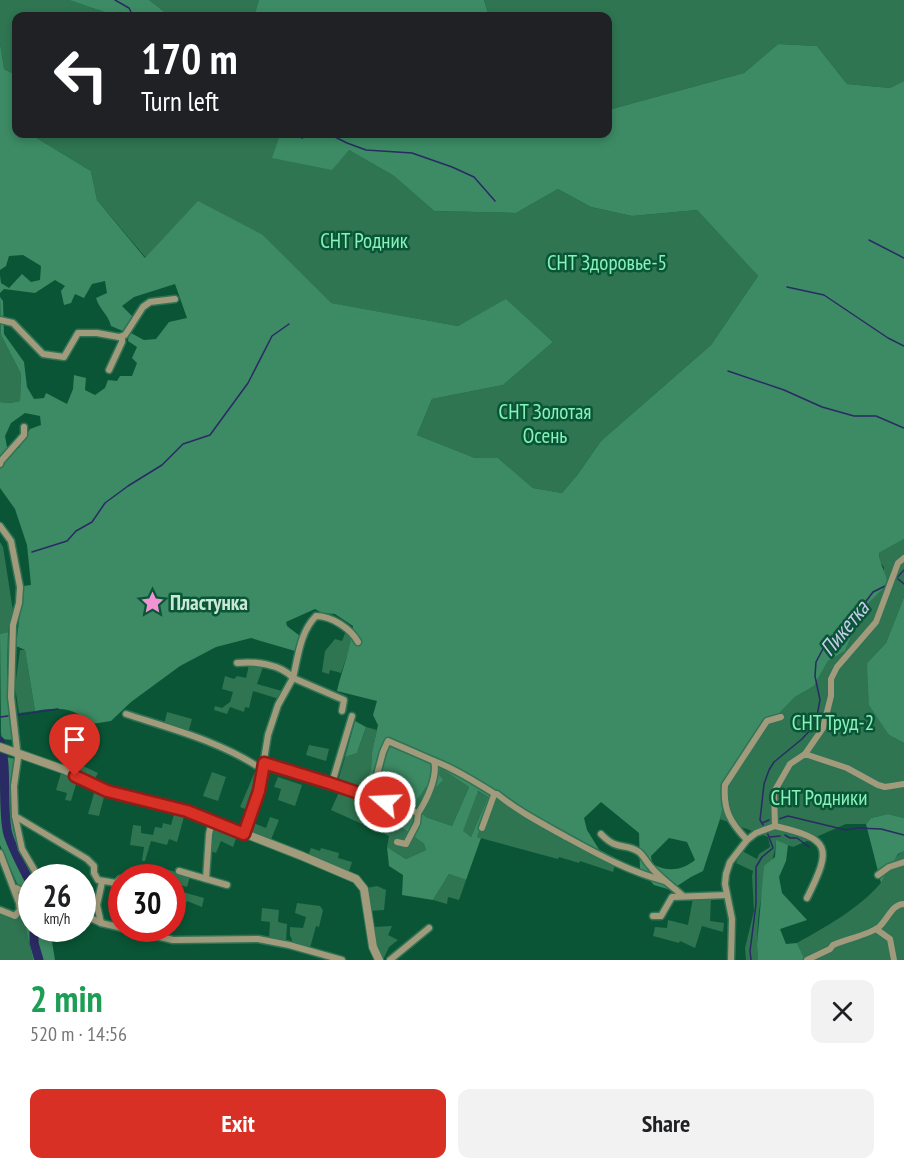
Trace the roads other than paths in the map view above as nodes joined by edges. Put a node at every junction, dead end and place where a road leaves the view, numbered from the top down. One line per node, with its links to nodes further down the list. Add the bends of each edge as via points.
1 (175, 299): 3 (street, via 150,302 125,336)
2 (0, 320): 3 (street, via 14,323 49,356 64,357 78,333)
3 (119, 337): 4 (street, via 122,342)
4 (109, 370)
5 (24, 427): 6 (street, via 24,435)
6 (0, 464)
7 (0, 526): 17 (street, via 11,542 20,587 13,625 10,697)
8 (904, 558): 18 (street, via 898,563 876,622 831,679 823,728)
9 (358, 642): 11 (street, via 351,631 316,616 303,633)
10 (237, 663): 11 (street, via 259,662)
11 (293, 678): 12 (street, via 344,700); 20 (street, via 268,735)
12 (342, 711)
13 (126, 714): 20 (street, via 210,742)
14 (352, 716): 21 (street)
15 (782, 717): 32 (street, via 767,721 725,784 732,824)
16 (0, 747): 17 (street)
17 (15, 751): 26 (street); 27 (street, via 107,791)
18 (805, 754): 22 (street, via 848,768 878,785); 28 (street, via 790,764 774,792)
19 (434, 760): 23 (street); 24 (street, via 388,741); 25 (street, via 436,769)
20 (263, 767): 21 (street); 30 (street)
21 (329, 783): 24 (street)
22 (904, 784)
23 (495, 794): 29 (street); 40 (street, via 517,811 578,844 639,874)
24 (371, 798): 25 (street)
25 (418, 813): 33 (street, via 406,844)
26 (15, 816): 36 (street, via 22,849); 41 (street, via 87,859)
27 (212, 821): 30 (street); 39 (street)
28 (775, 826): 32 (street); 46 (street, via 810,836 823,849)
29 (482, 828)
30 (244, 834): 55 (street, via 361,883)
31 (601, 834): 40 (street, via 617,847 642,854)
32 (747, 840): 44 (street, via 730,862)
33 (397, 842)
34 (0, 853): 48 (street, via 20,910 15,916)
35 (904, 862): 38 (street)
36 (31, 864)
37 (186, 873): 39 (street)
38 (878, 875)
39 (206, 879): 43 (street)
40 (665, 881): 45 (street)
41 (102, 882): 42 (street); 51 (street, via 97,905)
42 (108, 882)
43 (227, 885)
44 (727, 895): 45 (street); 57 (street, via 732,919)
45 (683, 896): 49 (street, via 672,897 661,916)
46 (807, 898)
47 (904, 904): 53 (street, via 899,904)
48 (0, 910)
49 (652, 916)
50 (96, 921): 51 (street)
51 (101, 923): 54 (street, via 173,940 258,939)
52 (429, 928): 56 (street)
53 (876, 929): 58 (street, via 833,945); 59 (street, via 890,939)
54 (342, 960)
55 (379, 960)
56 (390, 960)
57 (731, 960)
58 (807, 960)
59 (894, 960)

